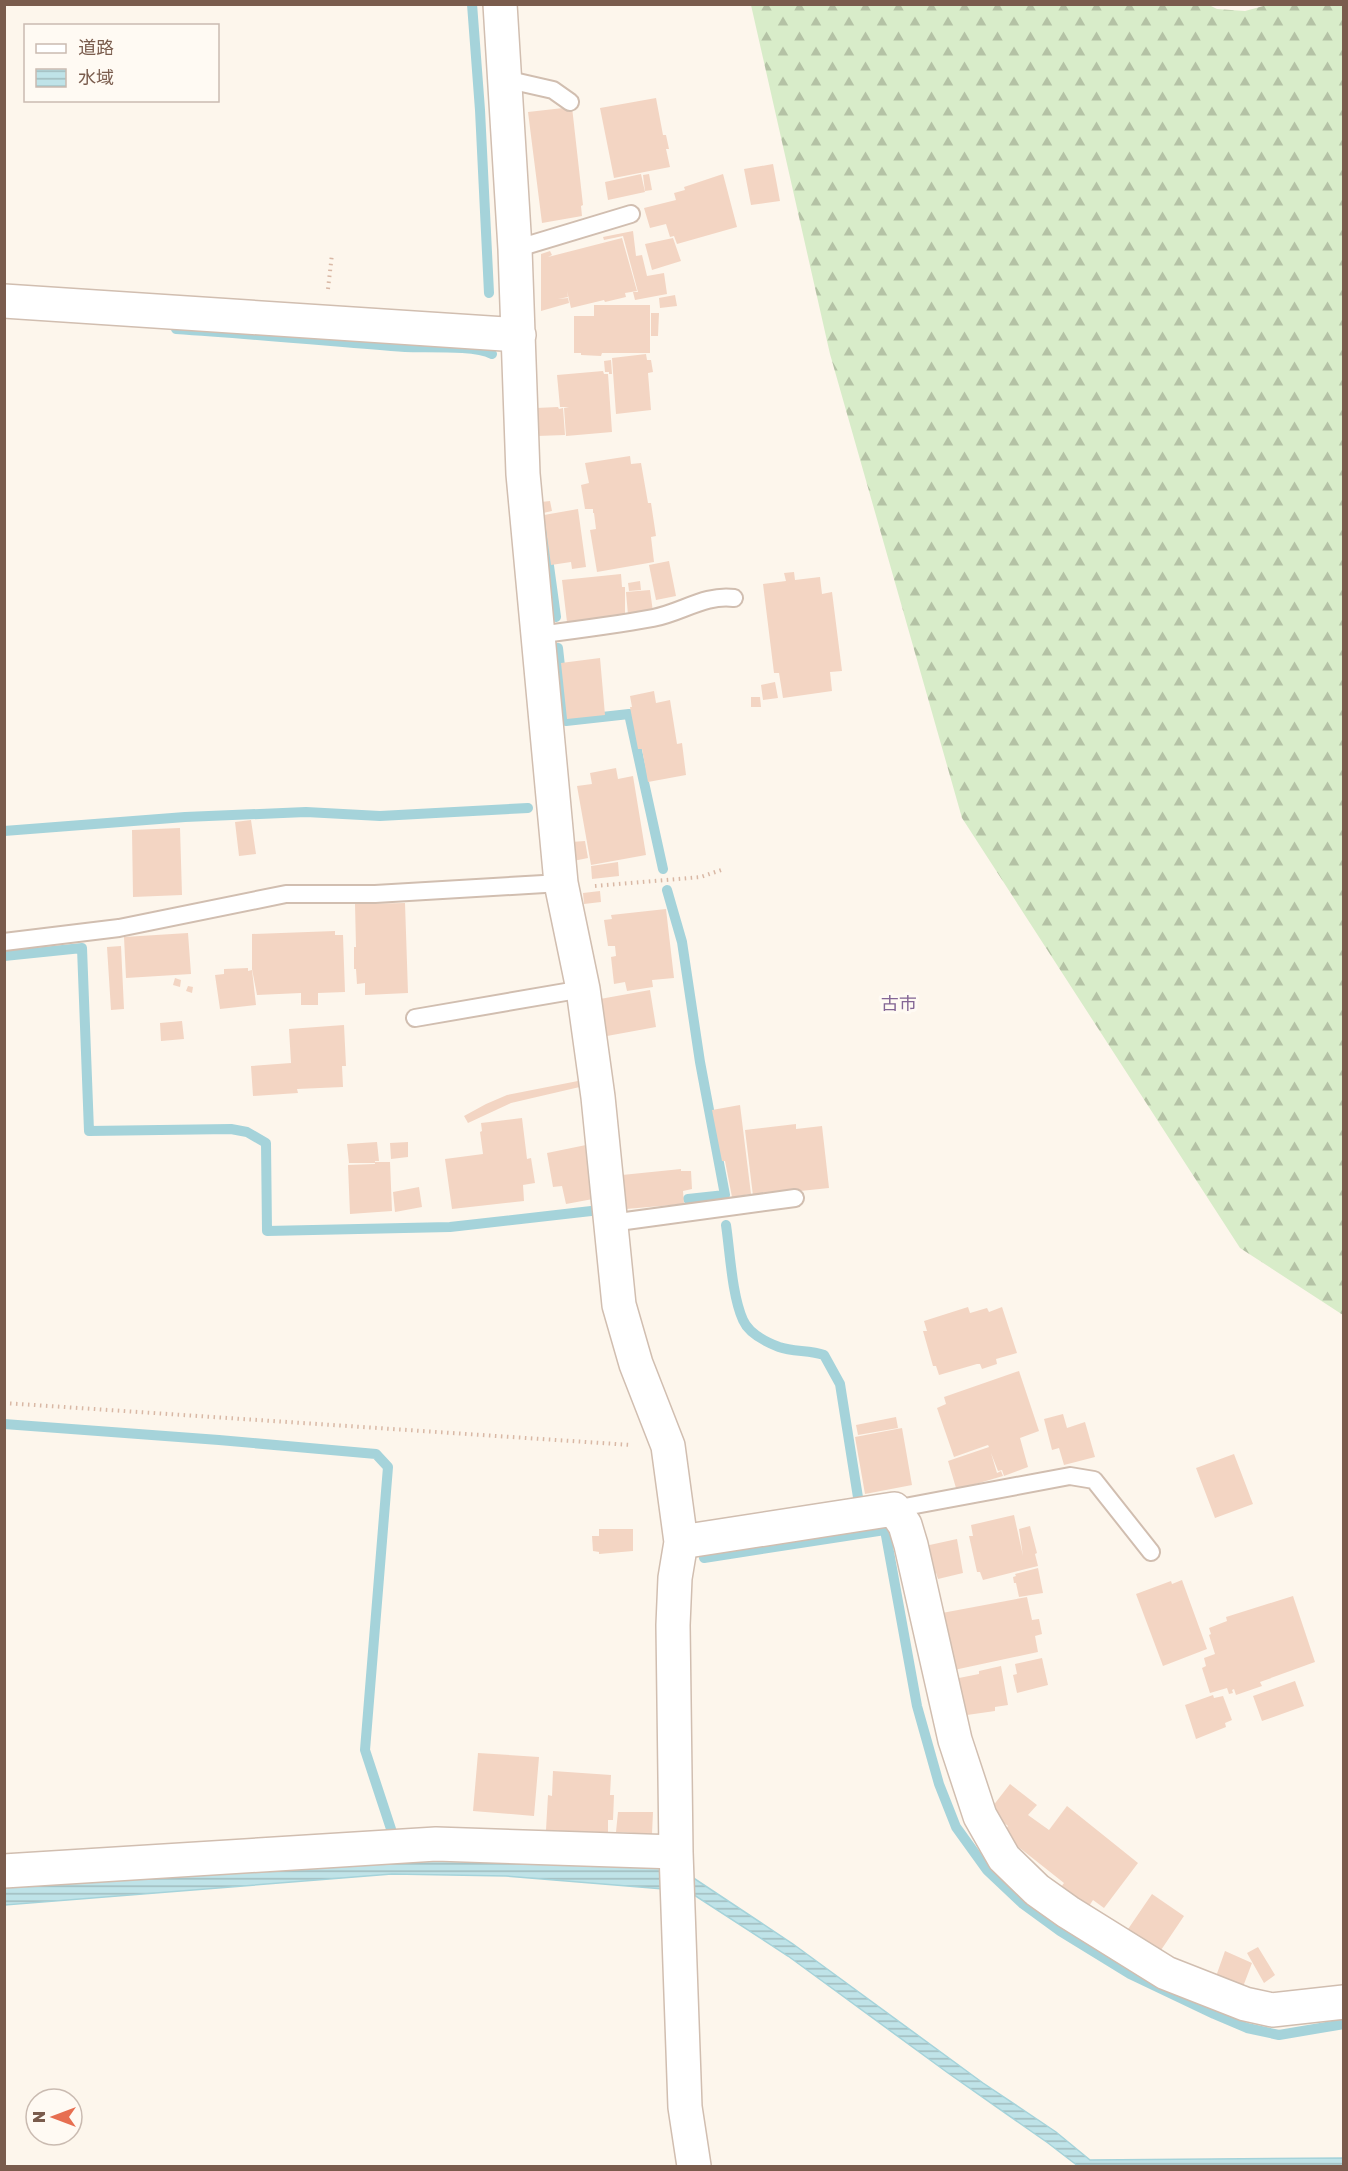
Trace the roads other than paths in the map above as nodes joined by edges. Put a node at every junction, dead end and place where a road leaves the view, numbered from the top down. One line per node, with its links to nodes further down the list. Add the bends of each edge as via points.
1 (500, 4): 2 (street)
2 (505, 79): 3 (lane, via 553,90); 5 (street)
3 (570, 102)
4 (632, 214): 5 (lane)
5 (515, 249): 7 (street)
6 (4, 301): 7 (street)
7 (519, 335): 9 (street, via 523,474)
8 (735, 598): 9 (lane, via 708,599 656,617)
9 (537, 635): 10 (street)
10 (562, 886): 11 (lane, via 286,894 119,928); 12 (street)
11 (4, 942)
12 (583, 989): 13 (lane); 15 (street)
13 (414, 1018)
14 (795, 1198): 15 (lane)
15 (611, 1223): 17 (street, via 619,1305 636,1364 668,1446)
16 (894, 1509): 17 (street); 18 (lane, via 1070,1476 1083,1477 1094,1480); 21 (street, via 905,1525 911,1545 966,1779 980,1816 1004,1858 1037,1890 1068,1912 1166,1972 1245,2004 1272,2010)
17 (681, 1542): 19 (street, via 673,1625)
18 (1150, 1552)
19 (676, 1852): 20 (street, via 436,1844); 22 (street, via 685,2107)
20 (4, 1871)
21 (1344, 2002)
22 (694, 2166)

